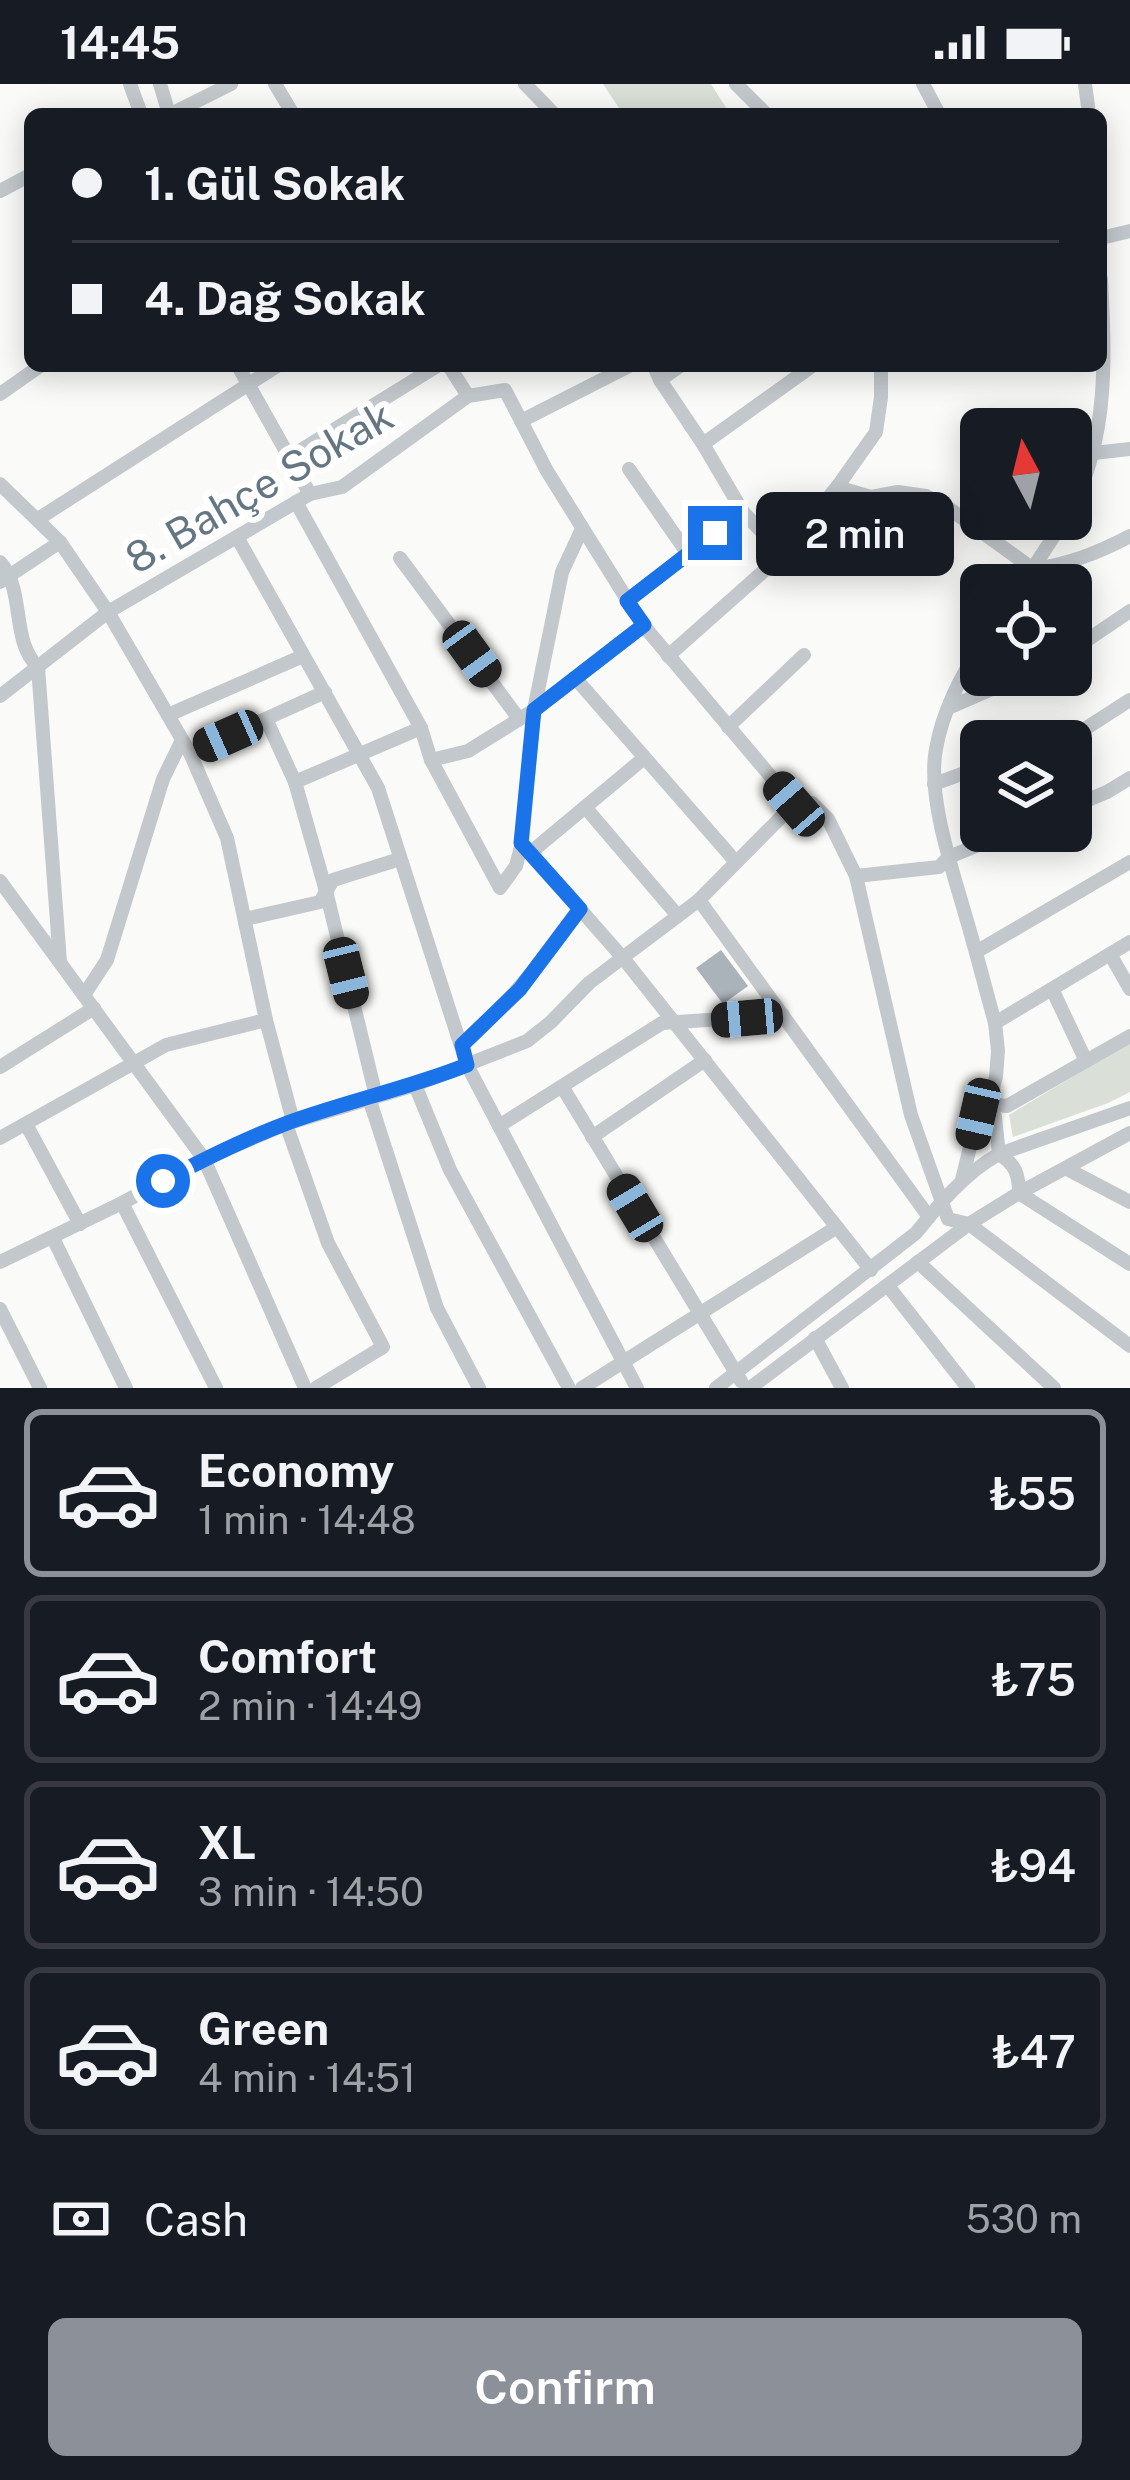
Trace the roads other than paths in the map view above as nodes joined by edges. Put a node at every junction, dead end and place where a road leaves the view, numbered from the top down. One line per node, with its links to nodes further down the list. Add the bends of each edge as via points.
1 (231, 84): 4 (street)
2 (525, 84): 5 (street)
3 (736, 84): 6 (street)
4 (182, 108)
5 (548, 108)
6 (760, 108)
7 (29, 372): 18 (street)
8 (241, 372): 17 (street)
9 (268, 372): 17 (street)
10 (427, 372): 24 (street)
11 (453, 372): 19 (street)
12 (617, 372): 20 (street)
13 (804, 372): 21 (street)
14 (881, 372): 28 (street, via 876,432)
15 (1104, 372): 23 (street)
16 (657, 373): 21 (street)
17 (248, 385): 24 (street); 31 (street)
18 (3, 387)
19 (468, 396): 20 (street, 8. Bahçe Sokak, via 505,390); 29 (street, 8. Bahçe Sokak, via 342,487)
20 (521, 421): 32 (street)
21 (703, 443): 30 (street)
22 (1130, 449): 23 (street)
23 (1094, 453): 25 (street)
24 (290, 457): 29 (street)
25 (1092, 458)
26 (629, 469): 36 (street)
27 (0, 484): 31 (street)
28 (837, 487): 37 (street); 40 (street, via 871,497 926,496)
29 (303, 498): 34 (street, 8. Bahçe Sokak); 64 (street)
30 (743, 512): 36 (street); 37 (street)
31 (38, 519): 35 (street)
32 (582, 529): 43 (street); 59 (street, via 562,572)
33 (1130, 536): 41 (street)
34 (236, 537): 45 (street, 8. Bahçe Sokak); 49 (street)
35 (60, 542): 42 (street); 45 (street)
36 (688, 554): 43 (street)
37 (783, 554): 50 (street)
38 (400, 558): 62 (street)
39 (0, 562): 42 (street)
40 (1026, 564)
41 (1065, 564)
42 (6, 578): 51 (street, via 26,656)
43 (627, 601): 46 (street)
44 (1130, 611): 47 (street)
45 (108, 612): 51 (street, 8. Bahçe Sokak); 60 (street)
46 (644, 625): 50 (street); 52 (street)
47 (1092, 637)
48 (804, 655): 65 (street)
49 (303, 656): 54 (street); 60 (street)
50 (668, 656): 65 (street)
51 (38, 667): 55 (street, 8. Bahçe Sokak); 94 (street)
52 (576, 679): 59 (street); 68 (street)
53 (960, 683): 58 (street)
54 (325, 692): 61 (street); 67 (street)
55 (0, 696)
56 (976, 696): 58 (street)
57 (1130, 700): 63 (street)
58 (949, 708): 73 (street)
59 (534, 710): 62 (street); 77 (street)
60 (168, 715): 66 (street)
61 (266, 718): 66 (street); 72 (street)
62 (520, 719): 69 (street, via 468,751)
63 (1092, 724)
64 (421, 728): 67 (street); 69 (street)
65 (728, 728): 75 (street)
66 (186, 747): 89 (street, via 227,838); 97 (street, via 163,779)
67 (361, 753): 72 (street); 80 (street)
68 (644, 758): 76 (street); 81 (street)
69 (431, 760): 77 (street, via 500,888)
70 (960, 775): 73 (street)
71 (1130, 778): 74 (street)
72 (295, 782): 85 (street)
73 (934, 784): 79 (street)
74 (1092, 798)
75 (794, 804): 81 (street); 83 (street, via 812,803 828,819)
76 (585, 807): 77 (street); 88 (street)
77 (525, 848): 87 (street)
78 (961, 852): 79 (street)
79 (949, 857): 83 (street, via 939,867); 91 (street)
80 (400, 859): 85 (street, via 333,880); 103 (street)
81 (736, 862): 86 (street)
82 (1130, 862): 91 (street)
83 (856, 877): 125 (street, via 911,1115)
84 (3, 890): 94 (street)
85 (326, 891): 89 (street, via 320,902); 111 (street)
86 (699, 900): 88 (street); 98 (street)
87 (580, 909): 93 (street); 103 (street, via 520,989)
88 (677, 916): 93 (street)
89 (245, 919): 99 (street)
90 (1130, 942): 92 (street)
91 (976, 952): 101 (street)
92 (1110, 954): 95 (street); 96 (street)
93 (623, 958): 100 (street); 107 (street, via 527,1040)
94 (60, 962): 97 (street)
95 (1052, 989): 101 (street); 105 (street)
96 (1130, 989)
97 (89, 1002): 106 (street); 108 (street)
98 (783, 1015): 100 (street); 128 (street)
99 (266, 1020): 106 (street, via 166,1046); 114 (street)
100 (675, 1023): 104 (street); 110 (street, via 662,1023)
101 (995, 1023): 112 (street)
102 (1130, 1036): 105 (street)
103 (462, 1045): 107 (street)
104 (705, 1060): 118 (street); 131 (street)
105 (1086, 1061): 112 (street, via 1006,1106)
106 (134, 1063): 115 (street); 121 (street)
107 (467, 1065): 109 (street); 116 (street)
108 (0, 1067)
109 (416, 1085): 111 (street); 150 (street, via 450,1170)
110 (563, 1088): 116 (street); 118 (street)
111 (373, 1097): 114 (street); 149 (street, via 436,1307)
112 (988, 1104): 120 (street); 123 (street, via 978,1114)
113 (1130, 1108): 120 (street)
114 (290, 1122): 121 (street); 148 (street, via 328,1244 383,1347)
115 (26, 1124): 119 (street); 129 (street)
116 (499, 1126): 142 (street)
117 (1130, 1133): 122 (street)
118 (592, 1137): 139 (street)
119 (0, 1138)
120 (999, 1154): 123 (street); 124 (street, via 1016,1169)
121 (204, 1159): 127 (street); 147 (street)
122 (1067, 1169): 124 (street); 126 (street)
123 (962, 1180): 125 (street)
124 (1019, 1192): 130 (street); 135 (street)
125 (943, 1201): 128 (street); 130 (street, via 948,1220)
126 (1130, 1202)
127 (122, 1203): 129 (street); 146 (street)
128 (929, 1217): 136 (street)
129 (80, 1224): 132 (street)
130 (969, 1224): 134 (street); 141 (street)
131 (837, 1227): 136 (street); 139 (street)
132 (53, 1238): 133 (street); 145 (street)
133 (0, 1261)
134 (918, 1262): 137 (street); 157 (street)
135 (1130, 1264)
136 (872, 1270): 143 (street)
137 (888, 1286): 140 (street); 156 (street)
138 (0, 1309): 144 (street)
139 (699, 1314): 142 (street); 143 (street)
140 (815, 1338): 154 (street); 155 (street)
141 (1130, 1346)
142 (623, 1362): 151 (street); 152 (street)
143 (735, 1374): 153 (street); 154 (street)
144 (40, 1388)
145 (126, 1388)
146 (216, 1388)
147 (305, 1388)
148 (316, 1388)
149 (479, 1388)
150 (569, 1388)
151 (582, 1388)
152 (637, 1388)
153 (716, 1388)
154 (748, 1388)
155 (842, 1388)
156 (968, 1388)
157 (1054, 1388)

